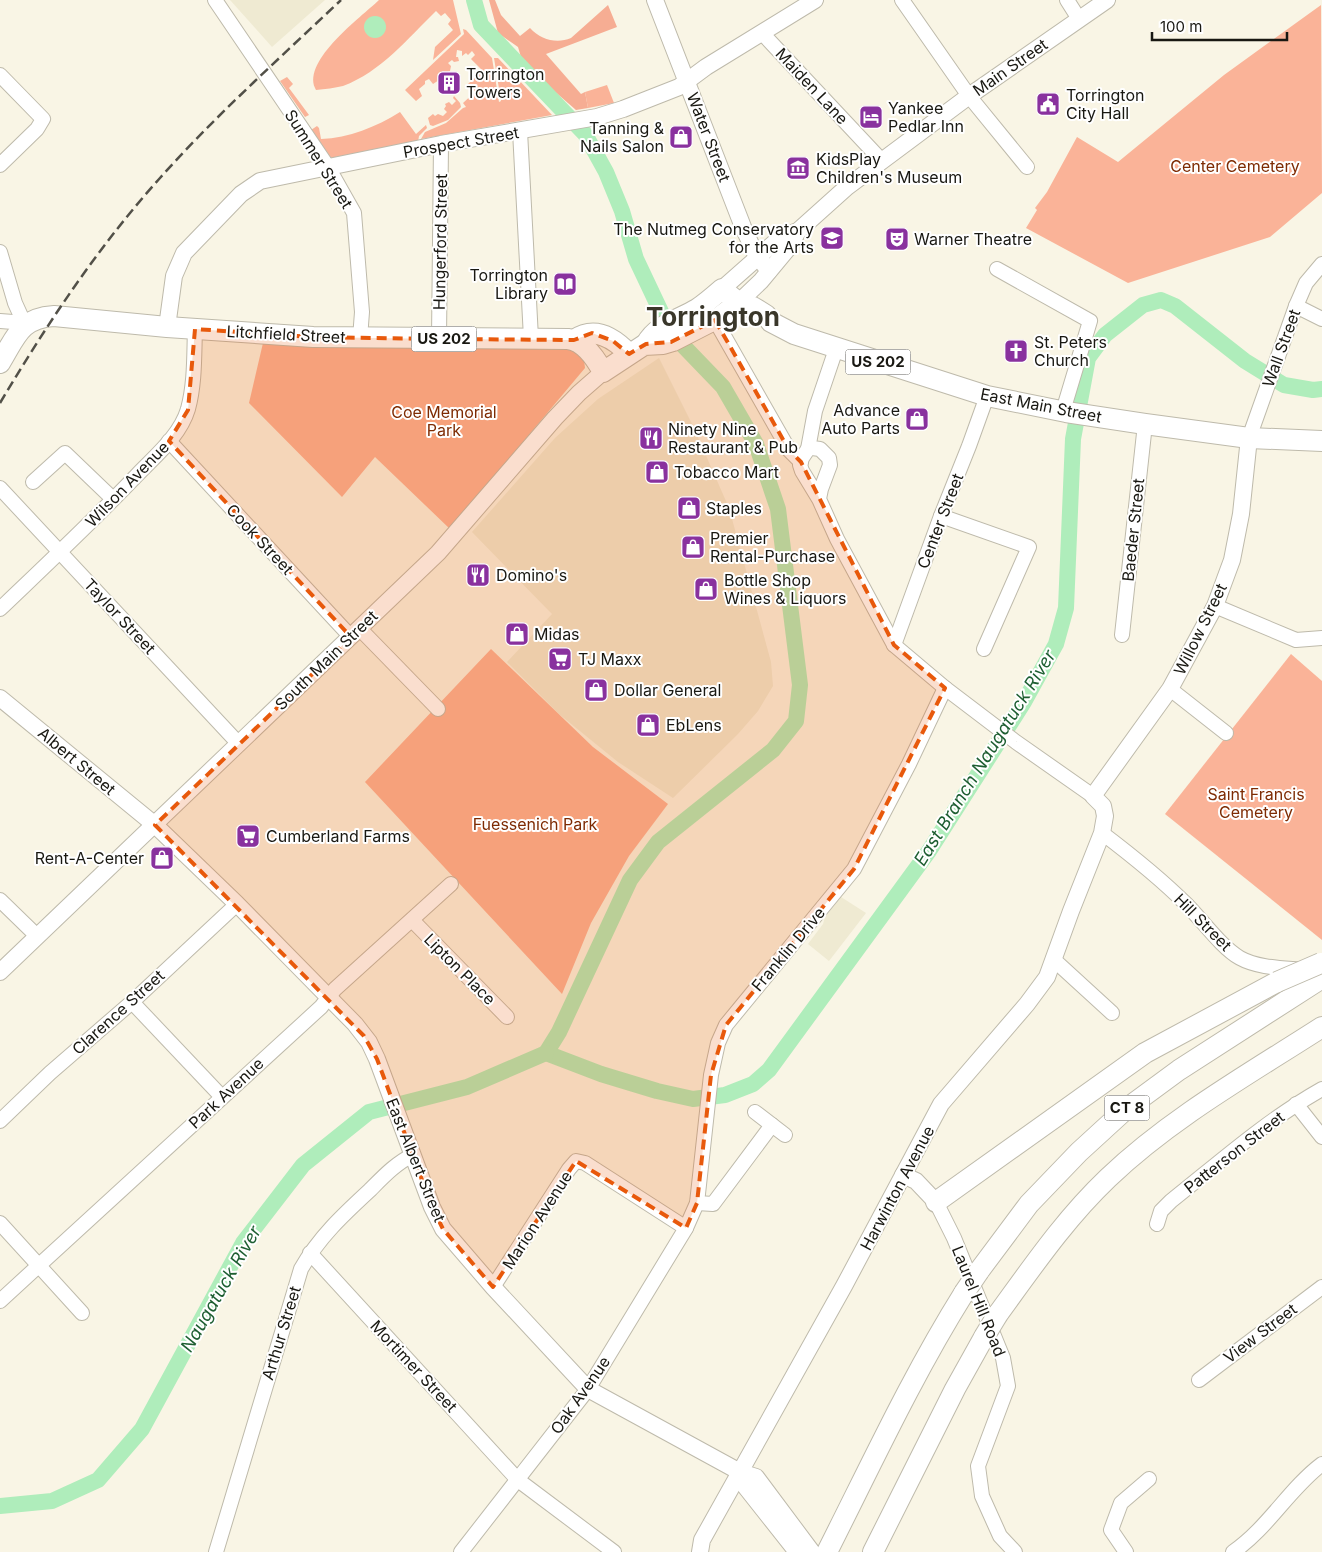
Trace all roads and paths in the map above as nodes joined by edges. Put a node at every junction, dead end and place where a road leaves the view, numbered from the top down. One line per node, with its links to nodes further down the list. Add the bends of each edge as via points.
1 (215, 0): 16 (street, Summer Street)
2 (655, 0): 10 (main road, Water Street)
3 (815, 0): 8 (main road, Prospect Street)
4 (902, 0): 11 (street)
5 (1067, 0): 7 (street)
6 (1106, 0): 7 (main road, Main Street)
7 (1079, 19): 11 (main road, Main Street)
8 (762, 33): 10 (main road, Prospect Street); 14 (street, Maiden Lane)
9 (0, 75): 15 (street, via 43,119)
10 (687, 81): 12 (main road, Prospect Street, via 644,102 597,117); 20 (main road, Water Street)
11 (969, 96): 14 (main road, Main Street); 17 (street)
12 (520, 131): 13 (main road, Prospect Street); 34 (street)
13 (441, 144): 16 (main road, Prospect Street); 35 (street, Hungerford Street)
14 (882, 161): 18 (main road, Main Street)
15 (0, 165)
16 (328, 167): 30 (main road, Prospect Street, via 260,181 241,194 184,253 174,276); 33 (street, Summer Street, via 354,213 362,312)
17 (1027, 167)
18 (798, 231): 20 (main road, Main Street, via 782,236); 23 (main road, Main Street, via 792,244)
19 (0, 252): 29 (street)
20 (758, 257): 23 (main road, Water Street); 24 (main road, Main Street)
21 (1322, 264): 25 (street, Wall Street, via 1306,283)
22 (997, 269): 42 (street, via 1090,321)
23 (769, 271): 26 (main road, Main Street)
24 (722, 289): 26 (highway, East Main Street / US 202); 26 (highway, Main Street)
25 (1296, 306): 27 (street); 44 (street, Wall Street)
26 (723, 311): 32 (highway, Main Street); 37 (highway, East Main Street / US 202, via 745,313 764,324 771,322 794,334); 48 (street, via 789,450)
27 (1322, 320)
28 (0, 321): 29 (street, Litchfield Street)
29 (25, 325): 30 (highway, Litchfield Street / US 202, via 38,318 54,316); 39 (highway)
30 (166, 327): 31 (highway, Litchfield Street / US 202)
31 (195, 329): 33 (highway, Litchfield Street / US 202, via 314,338); 45 (street, Wilson Avenue, via 194,375 188,410)
32 (673, 331): 38 (highway, South Main Street, via 660,344 646,344)
33 (360, 338): 35 (highway, Litchfield Street / US 202)
34 (531, 338): 35 (highway, Litchfield Street / US 202); 36 (highway, Litchfield Street / US 202)
35 (439, 339)
36 (574, 340): 38 (highway, Litchfield Street / US 202, via 585,334 596,334 613,341); 40 (highway, via 592,355)
37 (836, 348): 41 (highway, East Main Street / US 202); 47 (street, via 815,411)
38 (629, 354): 40 (highway, South Main Street)
39 (0, 363)
40 (603, 372): 57 (main road, South Main Street, via 554,418 438,553)
41 (987, 396): 42 (highway, East Main Street / US 202); 53 (street, Center Street)
42 (1064, 412): 43 (highway, East Main Street / US 202)
43 (1145, 424): 44 (highway, East Main Street / US 202); 58 (street, Baeder Street)
44 (1249, 438): 46 (highway, East Main Street / US 202); 55 (main road, Willow Street, via 1241,514 1232,560)
45 (169, 441): 51 (street, Wilson Avenue); 57 (street, Cook Street)
46 (1322, 441)
47 (808, 449): 48 (street); 52 (street, via 820,448 829,458 830,465)
48 (801, 462): 52 (street, via 802,471)
49 (33, 482): 51 (street, via 65,453)
50 (0, 488): 54 (street, Taylor Street)
51 (114, 499): 54 (street, Wilson Avenue)
52 (819, 499): 60 (street)
53 (940, 516): 60 (street, Center Street); 61 (street, via 1029,547)
54 (60, 551): 56 (street, Wilson Avenue); 67 (street, Taylor Street)
55 (1215, 606): 59 (street, via 1296,640); 63 (main road, Willow Street)
56 (0, 609)
57 (356, 633): 65 (street, Cook Street); 67 (main road, South Main Street)
58 (1122, 635)
59 (1322, 638)
60 (894, 645): 62 (street)
61 (984, 649)
62 (945, 688): 68 (street); 96 (street, Franklin Drive, via 854,869 726,1025 711,1075)
63 (1170, 689): 66 (street); 68 (main road, Willow Street)
64 (0, 698): 69 (main road, Albert Street)
65 (438, 709)
66 (1226, 733)
67 (238, 744): 69 (main road, South Main Street)
68 (1093, 796): 70 (main road, Harwinton Avenue, via 1103,806)
69 (155, 825): 73 (main road, East Albert Street); 75 (main road, South Main Street)
70 (1102, 832): 76 (main road, Harwinton Avenue); 79 (street, Hill Street, via 1186,903 1240,958)
71 (451, 884): 74 (street, Park Avenue)
72 (0, 900): 75 (street)
73 (237, 904): 80 (main road, East Albert Street); 81 (street, Clarence Street)
74 (412, 920): 80 (street, Park Avenue); 83 (street, Lipton Place)
75 (37, 936): 78 (main road, South Main Street)
76 (1053, 959): 82 (street); 94 (main road, Harwinton Avenue, via 1047,977 1027,1004 941,1104)
77 (1322, 963): 95 (highway, bridge, via 1277,982 1145,1053)
78 (0, 972)
79 (1318, 979): 118 (highway, CT 8, bridge, via 1179,1070 1126,1109 1029,1204 979,1271 938,1335)
80 (329, 997): 86 (street, Park Avenue); 93 (main road, East Albert Street, via 364,1036 377,1060)
81 (132, 1002): 86 (street); 89 (street, Clarence Street, via 50,1073)
82 (1112, 1013)
83 (507, 1017)
84 (1322, 1027): 119 (highway, CT 8, bridge, via 1159,1134 1108,1178 1053,1238 984,1337)
85 (1322, 1090): 87 (street, Patterson Street)
86 (222, 1097): 101 (street, Park Avenue)
87 (1296, 1104): 92 (street); 98 (street, Patterson Street, via 1171,1201 1161,1211)
88 (755, 1112): 90 (street)
89 (0, 1122)
90 (772, 1126): 91 (street); 96 (street, via 714,1204)
91 (785, 1135)
92 (1322, 1137)
93 (413, 1155): 100 (street, Arthur Street, via 391,1170 338,1220); 102 (main road, East Albert Street, via 432,1207 444,1229)
94 (903, 1174): 95 (main road, Laurel Hill Road, via 916,1181); 109 (main road, Harwinton Avenue)
95 (936, 1202): 120 (street, Laurel Hill Road, via 1003,1358 1008,1386 978,1466 982,1496 1000,1536)
96 (697, 1203): 99 (street, Franklin Drive)
97 (0, 1223): 101 (street)
98 (1157, 1224)
99 (686, 1228): 102 (street, Marion Avenue, via 585,1163 576,1161); 107 (street, Oak Avenue)
100 (310, 1253): 111 (street, Mortimer Street); 112 (street, Arthur Street, via 301,1269)
101 (39, 1265): 104 (street, Park Avenue); 105 (street)
102 (493, 1287): 107 (main road, East Albert Street)
103 (1322, 1287): 106 (street, View Street)
104 (0, 1301)
105 (82, 1313)
106 (1199, 1380)
107 (588, 1389): 109 (main road, East Albert Street); 111 (street, Oak Avenue)
108 (1322, 1464): 122 (street, via 1262,1527)
109 (740, 1472): 115 (main road, Harwinton Avenue, via 702,1540); 116 (main road, via 744,1486); 117 (main road, East Albert Street, via 756,1477)
110 (1149, 1479): 121 (street, via 1121,1504 1116,1516 1112,1530)
111 (518, 1480): 113 (street, Oak Avenue); 114 (street, Mortimer Street)
112 (216, 1552)
113 (461, 1552)
114 (614, 1552)
115 (700, 1552)
116 (797, 1552)
117 (812, 1552)
118 (827, 1552)
119 (873, 1552)
120 (1015, 1552)
121 (1126, 1552)
122 (1233, 1552)

